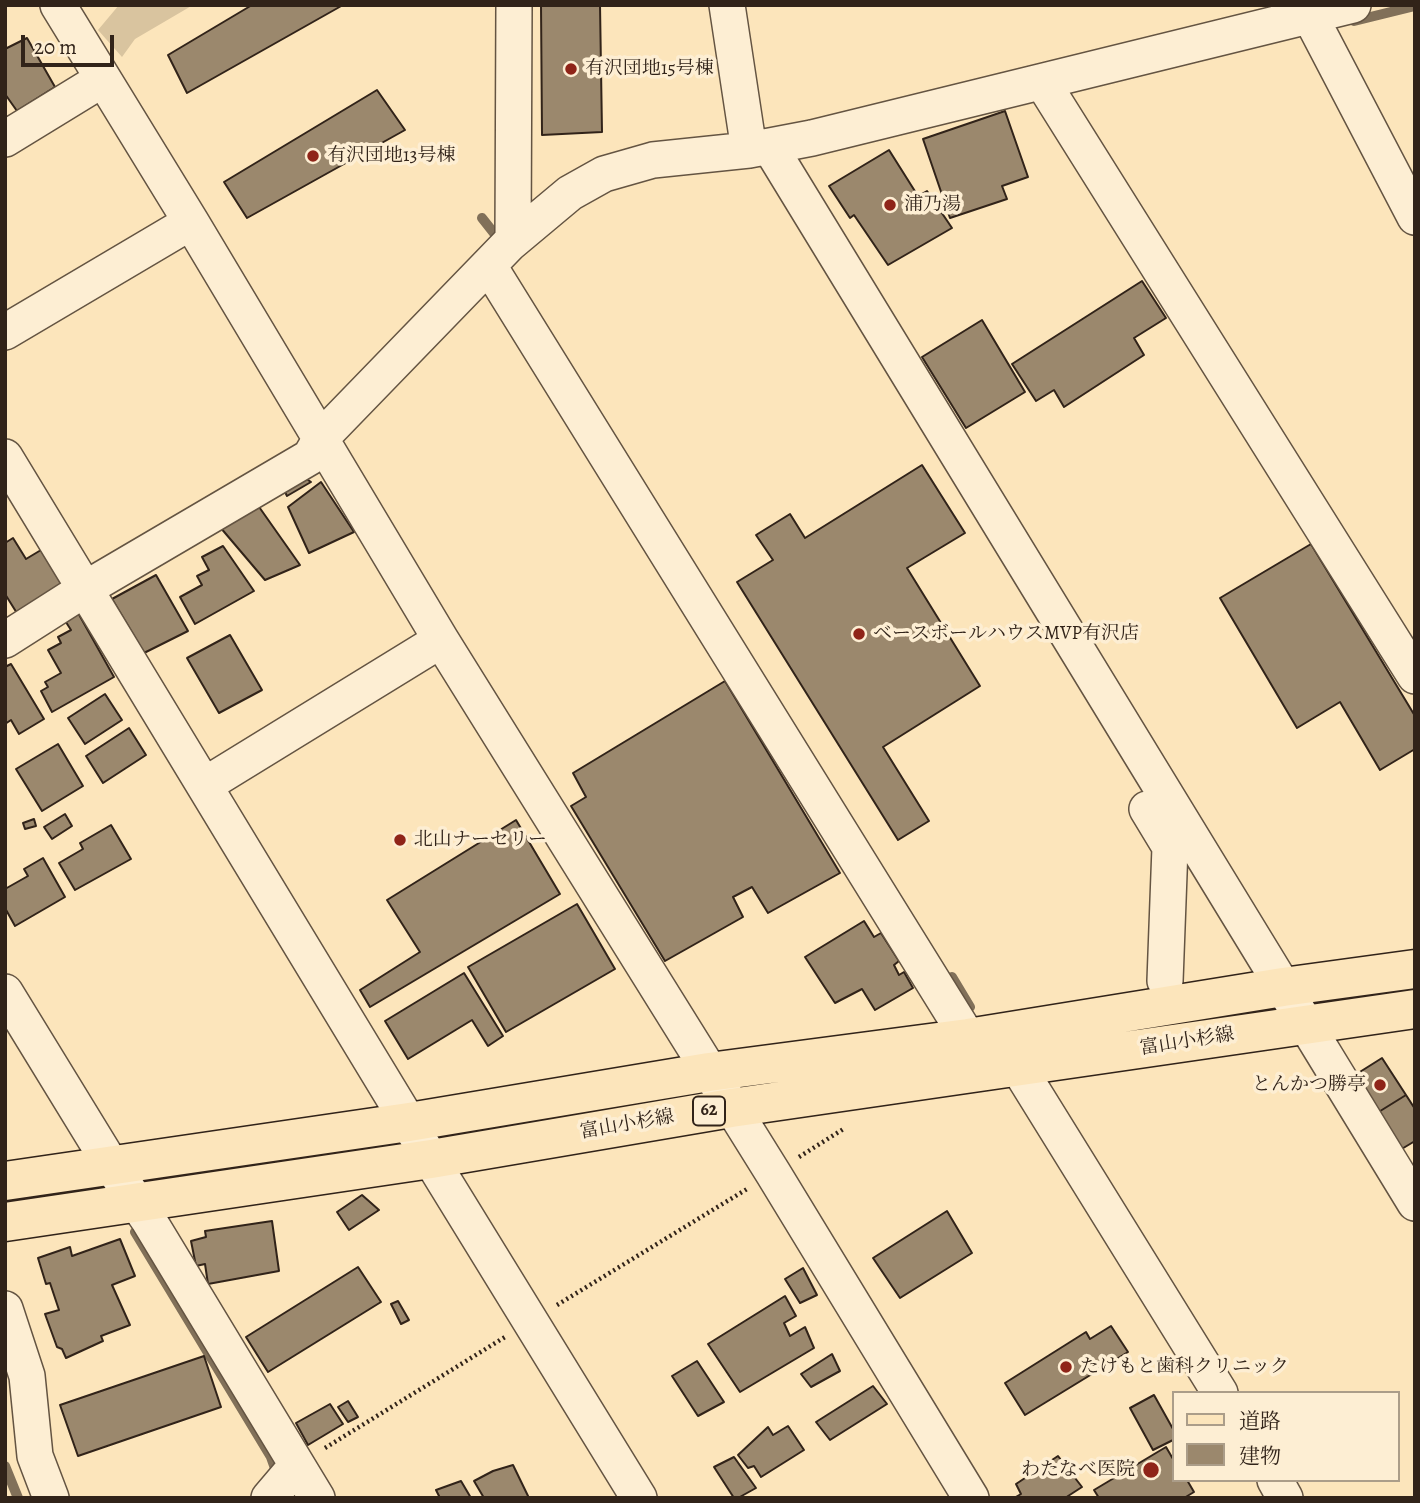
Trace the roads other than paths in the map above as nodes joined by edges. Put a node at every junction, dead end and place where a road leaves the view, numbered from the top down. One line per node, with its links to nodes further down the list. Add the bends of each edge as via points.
1 (58, 5): 6 (street)
2 (514, 5): 12 (street)
3 (727, 5): 9 (street)
4 (1353, 5): 5 (street)
5 (1310, 16): 7 (street); 10 (street)
6 (103, 79): 8 (street); 11 (street)
7 (1043, 83): 9 (street); 21 (street)
8 (5, 139)
9 (760, 148): 12 (street, via 653,160 604,174 570,193); 23 (street)
10 (1415, 217)
11 (191, 222): 14 (street); 15 (street)
12 (513, 240): 13 (street)
13 (489, 266): 15 (street); 30 (street)
14 (5, 332)
15 (321, 438): 18 (street, via 310,457); 20 (street)
16 (928, 451): 23 (street)
17 (5, 457): 18 (street)
18 (85, 589): 19 (street); 22 (street)
19 (5, 640)
20 (441, 640): 22 (street); 32 (street)
21 (1415, 676)
22 (205, 785): 34 (street)
23 (1151, 794): 25 (street, via 1170,848); 26 (street)
24 (1415, 969): 26 (main road, 富山小杉線 / 62)
25 (1166, 981)
26 (1283, 987): 29 (street); 30 (main road, 富山小杉線 / 62)
27 (5, 992): 36 (street)
28 (1415, 1009): 29 (main road, 富山小杉線 / 62)
29 (1305, 1024): 31 (main road, 富山小杉線 / 62); 39 (street)
30 (968, 1038): 32 (main road, 富山小杉線 / 62)
31 (1018, 1068): 33 (main road, 富山小杉線 / 62); 42 (street)
32 (709, 1072): 33 (street); 34 (main road, 富山小杉線 / 62)
33 (731, 1108): 35 (main road, 富山小杉線 / 62); 49 (street)
34 (409, 1122): 35 (street); 36 (main road, 富山小杉線 / 62)
35 (431, 1159): 38 (main road, 富山小杉線 / 62); 48 (street)
36 (111, 1165): 37 (main road, 富山小杉線 / 62); 38 (street)
37 (5, 1181)
38 (136, 1202): 40 (main road, 富山小杉線 / 62); 43 (street)
39 (1415, 1203)
40 (5, 1223)
41 (5, 1309): 45 (street, via 27,1376 35,1456)
42 (1219, 1391)
43 (297, 1465): 46 (street); 47 (street)
44 (1276, 1482): 50 (street)
45 (51, 1498)
46 (269, 1498)
47 (317, 1498)
48 (639, 1498)
49 (971, 1498)
50 (1285, 1498)

